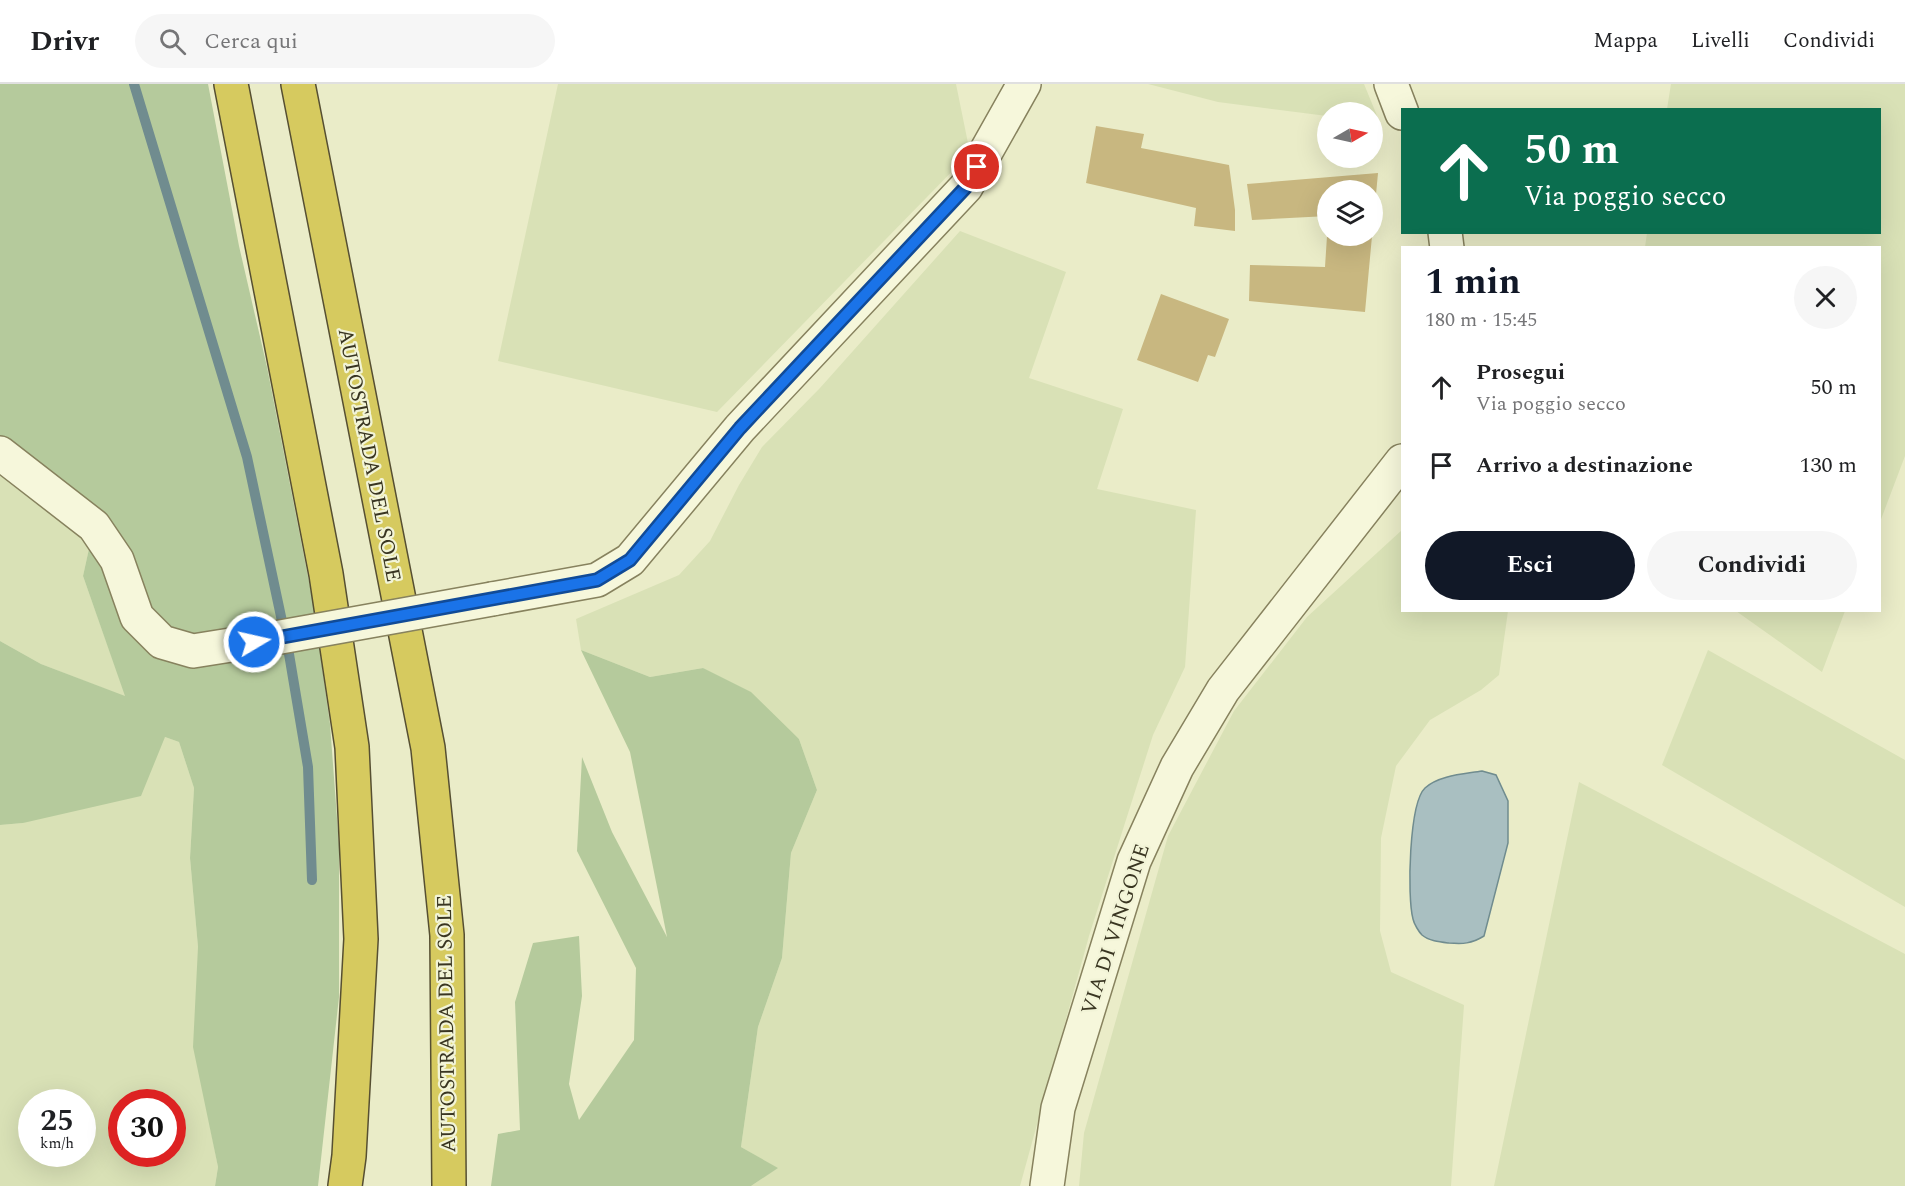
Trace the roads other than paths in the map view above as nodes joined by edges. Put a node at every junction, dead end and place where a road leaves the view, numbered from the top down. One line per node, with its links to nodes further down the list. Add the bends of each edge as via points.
1 (231, 84): 8 (highway, via 327,574 352,747 361,939)
2 (298, 84): 9 (highway, AUTOSTRADA DEL SOLE, via 428,748 447,935)
3 (1024, 84): 6 (street, bridge, via 966,187 740,428 630,560 597,580 193,651 162,642 137,617 117,560 94,526)
4 (1391, 84): 5 (street)
5 (1401, 110)
6 (0, 453)
7 (1401, 462): 10 (street, VIA DI VINGONE, via 1223,690 1177,767 1134,861 1058,1108)
8 (345, 1186)
9 (449, 1186)
10 (1047, 1186)

